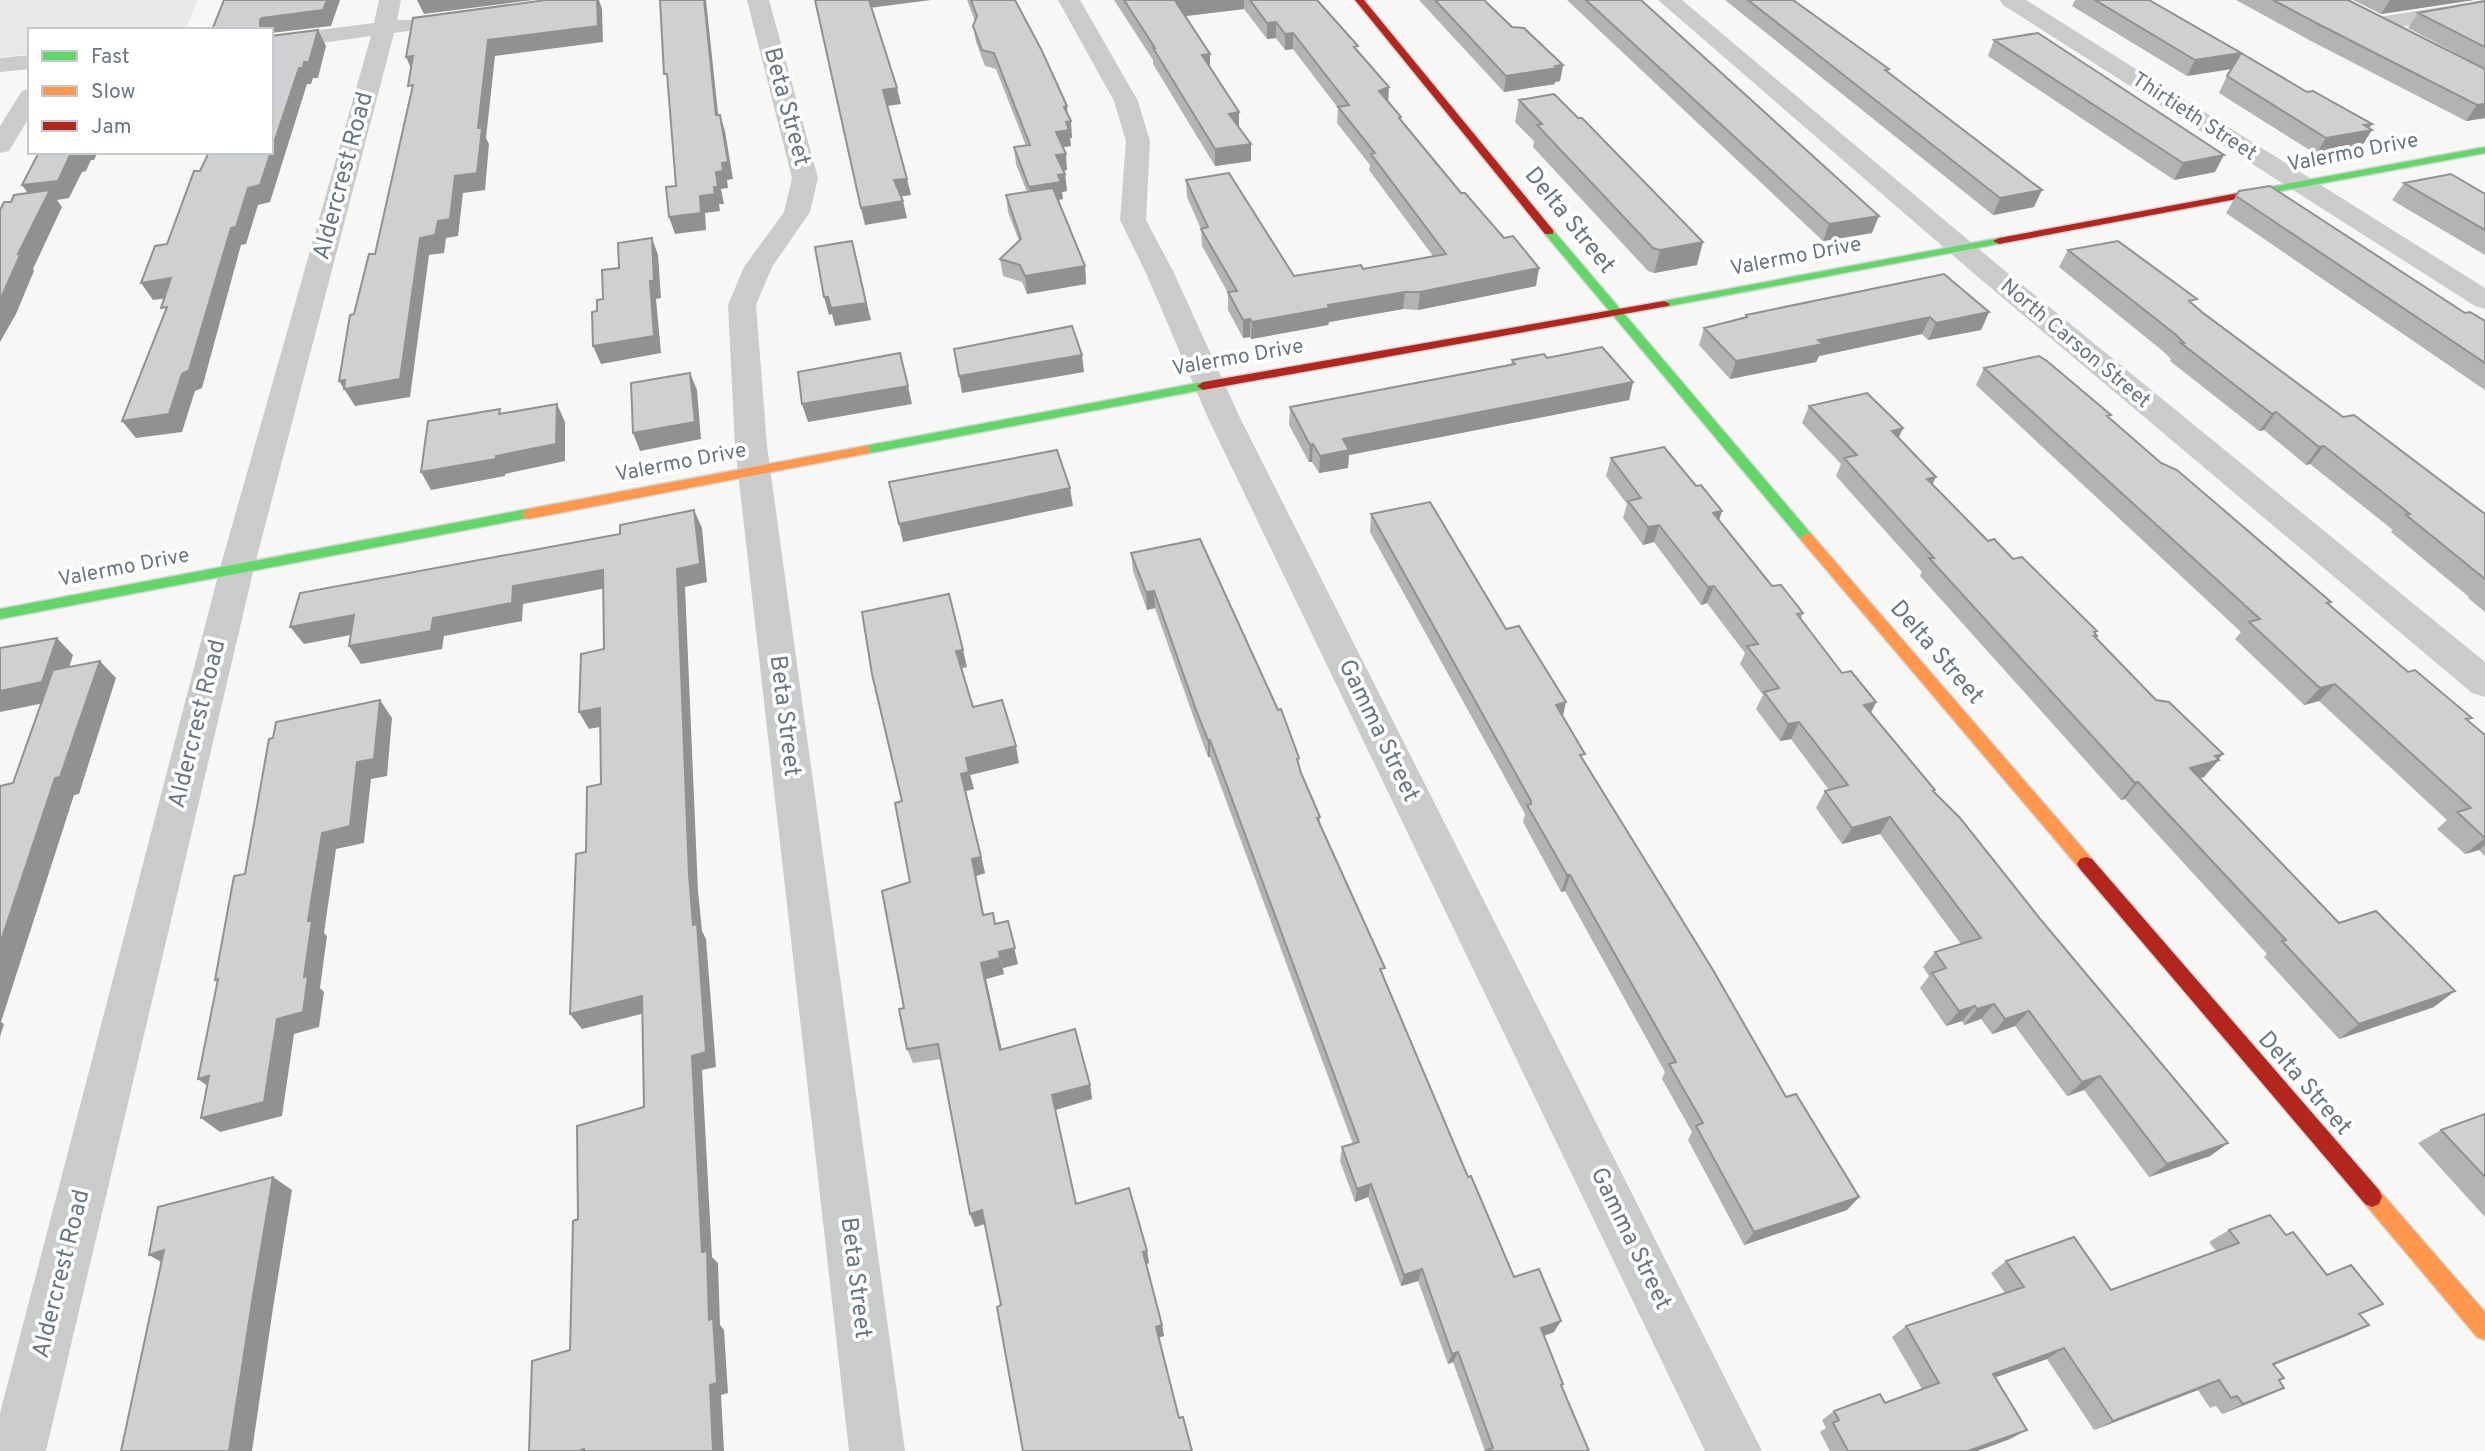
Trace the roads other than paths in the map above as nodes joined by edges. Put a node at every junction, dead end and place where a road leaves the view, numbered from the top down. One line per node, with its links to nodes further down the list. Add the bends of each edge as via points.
1 (758, 0): 23 (street, Beta Street, via 805,178 797,212 758,267 742,305)
2 (1069, 0): 22 (street, Gamma Street, via 1126,101 1138,141 1133,220)
3 (1359, 0): 21 (street, Delta Street)
4 (1669, 0): 19 (street, North Carson Street)
5 (2011, 0): 18 (street, Thirtieth Street)
6 (2485, 6): 10 (street)
7 (2356, 12): 10 (street)
8 (387, 14): 9 (street); 11 (street); 24 (street, Aldercrest Road)
9 (426, 22)
10 (2379, 24): 12 (street)
11 (273, 42)
12 (2414, 43)
13 (28, 62): 14 (street)
14 (0, 65)
15 (28, 99): 16 (street)
16 (0, 146)
17 (2485, 150): 18 (street, Valermo Drive)
18 (2299, 184): 19 (street, Valermo Drive); 20 (street, Thirtieth Street)
19 (1959, 247): 21 (street, Valermo Drive); 26 (street, North Carson Street)
20 (2485, 300)
21 (1615, 313): 22 (street, Valermo Drive); 27 (street, Delta Street)
22 (1209, 385): 23 (street, Valermo Drive); 30 (street, Gamma Street)
23 (754, 471): 24 (street, Valermo Drive); 29 (street, Beta Street)
24 (236, 568): 25 (street, Valermo Drive); 28 (street, Aldercrest Road)
25 (0, 614)
26 (2485, 683)
27 (2485, 1329)
28 (18, 1451)
29 (877, 1451)
30 (1734, 1451)

